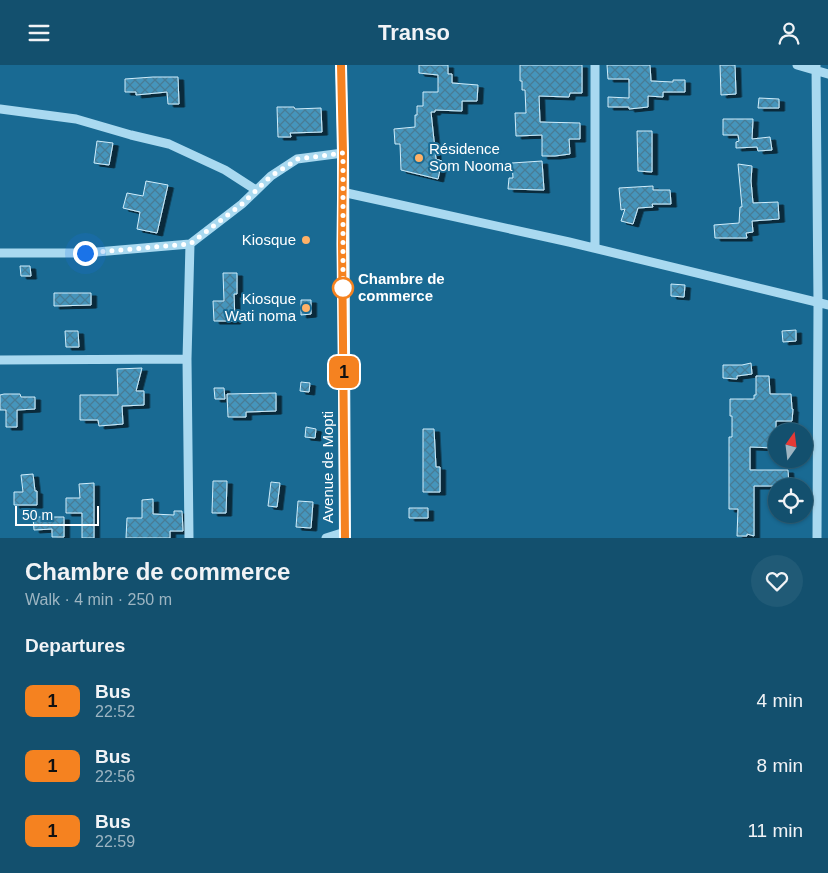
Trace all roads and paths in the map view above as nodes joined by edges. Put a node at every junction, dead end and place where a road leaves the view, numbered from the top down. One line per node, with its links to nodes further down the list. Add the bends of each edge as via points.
1 (341, 65): 7 (main road, Avenue de Mopti)
2 (595, 65): 11 (street)
3 (796, 65): 4 (street)
4 (816, 67): 5 (street); 13 (street)
5 (828, 74)
6 (0, 109): 8 (street, via 76,119 169,144 225,170)
7 (343, 153): 8 (street, via 298,159); 9 (main road, Avenue de Mopti)
8 (256, 190): 10 (street)
9 (342, 192): 11 (street); 17 (main road, Avenue de Mopti)
10 (190, 244): 12 (street, via 85,253); 15 (street)
11 (595, 248): 13 (street)
12 (0, 253)
13 (818, 303): 14 (street); 20 (street)
14 (828, 305)
15 (187, 359): 16 (street); 18 (street)
16 (0, 360)
17 (345, 535): 19 (street)
18 (189, 538)
19 (326, 538)
20 (817, 538)

